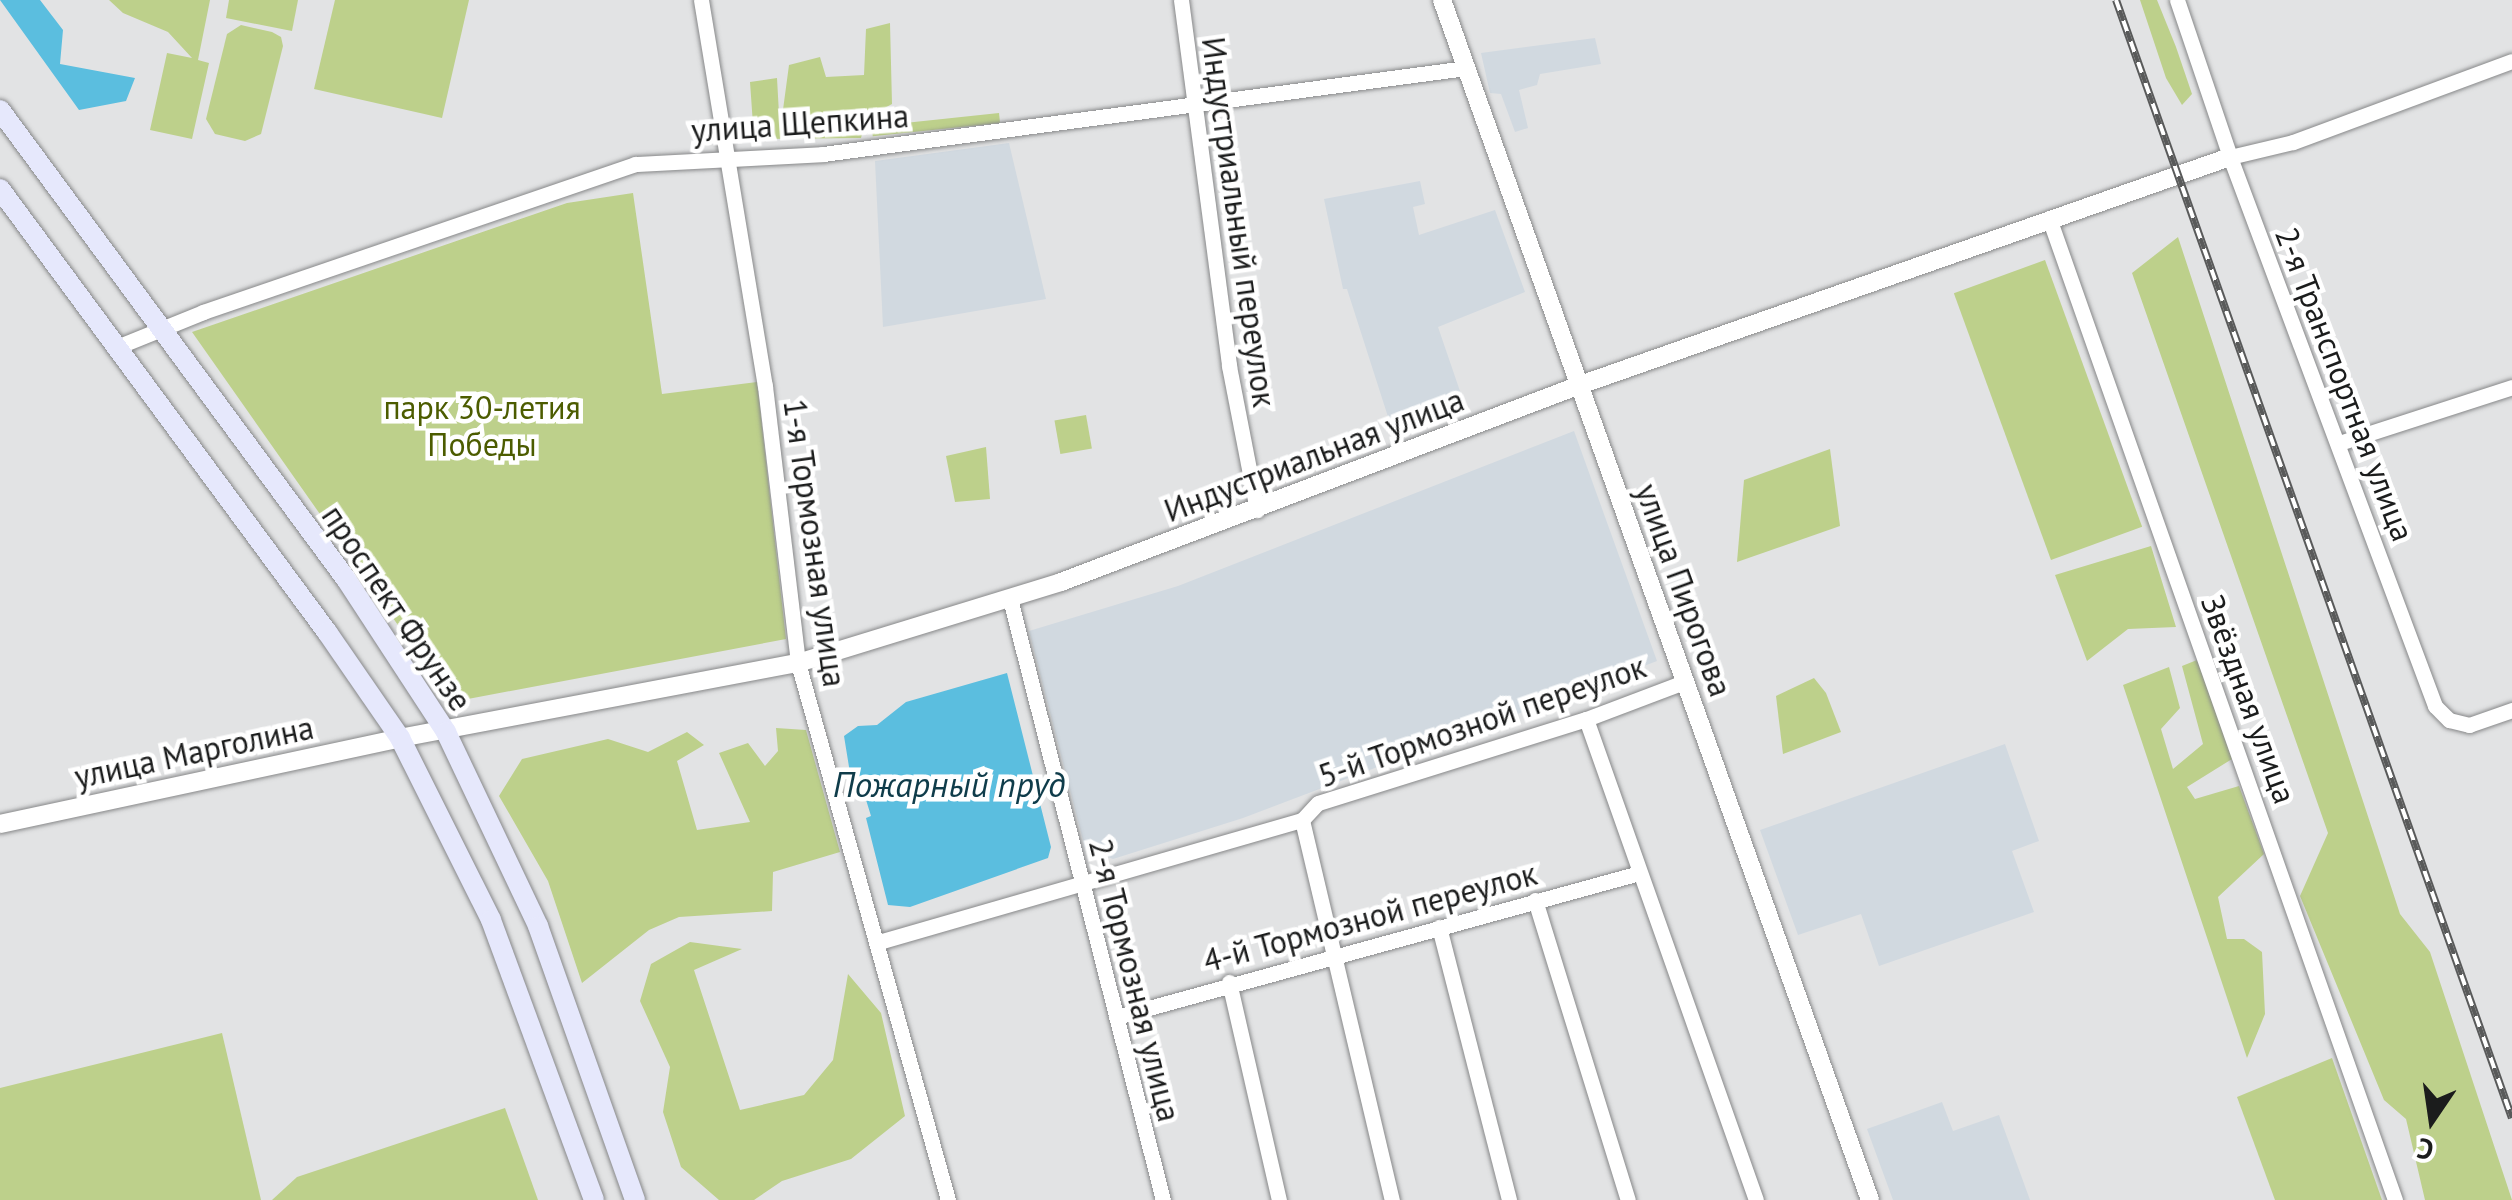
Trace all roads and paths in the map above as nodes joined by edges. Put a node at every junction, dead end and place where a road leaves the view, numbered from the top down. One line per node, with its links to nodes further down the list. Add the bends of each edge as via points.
1 (701, 0): 10 (street, 1-я Тормозная улица)
2 (1182, 0): 7 (street, Индустриальный переулок)
3 (1442, 0): 6 (street, улица Пирогова)
4 (2177, 0): 9 (street, 2-я Транспортная улица)
5 (2512, 61): 9 (street, via 2292,142)
6 (1466, 68): 7 (street, улица Щепкина); 15 (street, улица Пирогова)
7 (1194, 108): 10 (street, улица Щепкина, via 823,154); 18 (street, Индустриальный переулок, via 1229,366)
8 (0, 110): 13 (main road, проспект Фрунзе)
9 (2230, 157): 12 (street, Индустриальная улица); 17 (street, 2-я Транспортная улица)
10 (729, 158): 13 (street, улица Щепкина, via 636,164); 20 (street, 1-я Тормозная улица, via 766,386)
11 (0, 189): 14 (main road)
12 (2049, 218): 15 (street, Индустриальная улица); 46 (street, Звёздная улица)
13 (160, 327): 14 (street, улица Щепкина); 24 (main road, проспект Фрунзе, via 346,579)
14 (117, 348): 25 (main road)
15 (1580, 385): 18 (street, Индустриальная улица); 21 (street, улица Пирогова)
16 (2512, 387): 17 (street)
17 (2339, 443): 22 (street, 2-я Транспортная улица, via 2435,706 2449,720 2469,725)
18 (1257, 510): 19 (street, Индустриальная улица)
19 (1010, 599): 20 (street, Индустриальная улица); 29 (street, 2-я Тормозная улица)
20 (798, 663): 24 (street, Индустриальная улица); 32 (street, 1-я Тормозная улица)
21 (1684, 682): 23 (street, 5-й Тормозной переулок); 45 (street, улица Пирогова)
22 (2512, 710)
23 (1586, 719): 26 (street, 5-й Тормозной переулок, via 1318,802); 28 (street)
24 (446, 732): 25 (street, Индустриальная улица); 37 (main road, проспект Фрунзе, via 538,926)
25 (400, 738): 27 (street, улица Марголина); 36 (main road, via 490,920)
26 (1302, 820): 29 (street, 5-й Тормозной переулок); 33 (street)
27 (0, 824)
28 (1639, 873): 30 (street, 4-й Тормозной переулок); 44 (street)
29 (1081, 884): 32 (street, 5-й Тормозной переулок); 35 (street, 2-я Тормозная улица)
30 (1535, 900): 31 (street, 4-й Тормозной переулок); 43 (street)
31 (1439, 927): 33 (street, 4-й Тормозной переулок); 42 (street)
32 (879, 942): 38 (street, 1-я Тормозная улица)
33 (1337, 954): 34 (street, 4-й Тормозной переулок); 41 (street)
34 (1229, 982): 35 (street, 4-й Тормозной переулок); 40 (street)
35 (1116, 1017): 39 (street, 2-я Тормозная улица)
36 (594, 1200)
37 (635, 1200)
38 (948, 1200)
39 (1163, 1200)
40 (1279, 1200)
41 (1392, 1200)
42 (1509, 1200)
43 (1628, 1200)
44 (1756, 1200)
45 (1870, 1200)
46 (2395, 1200)

